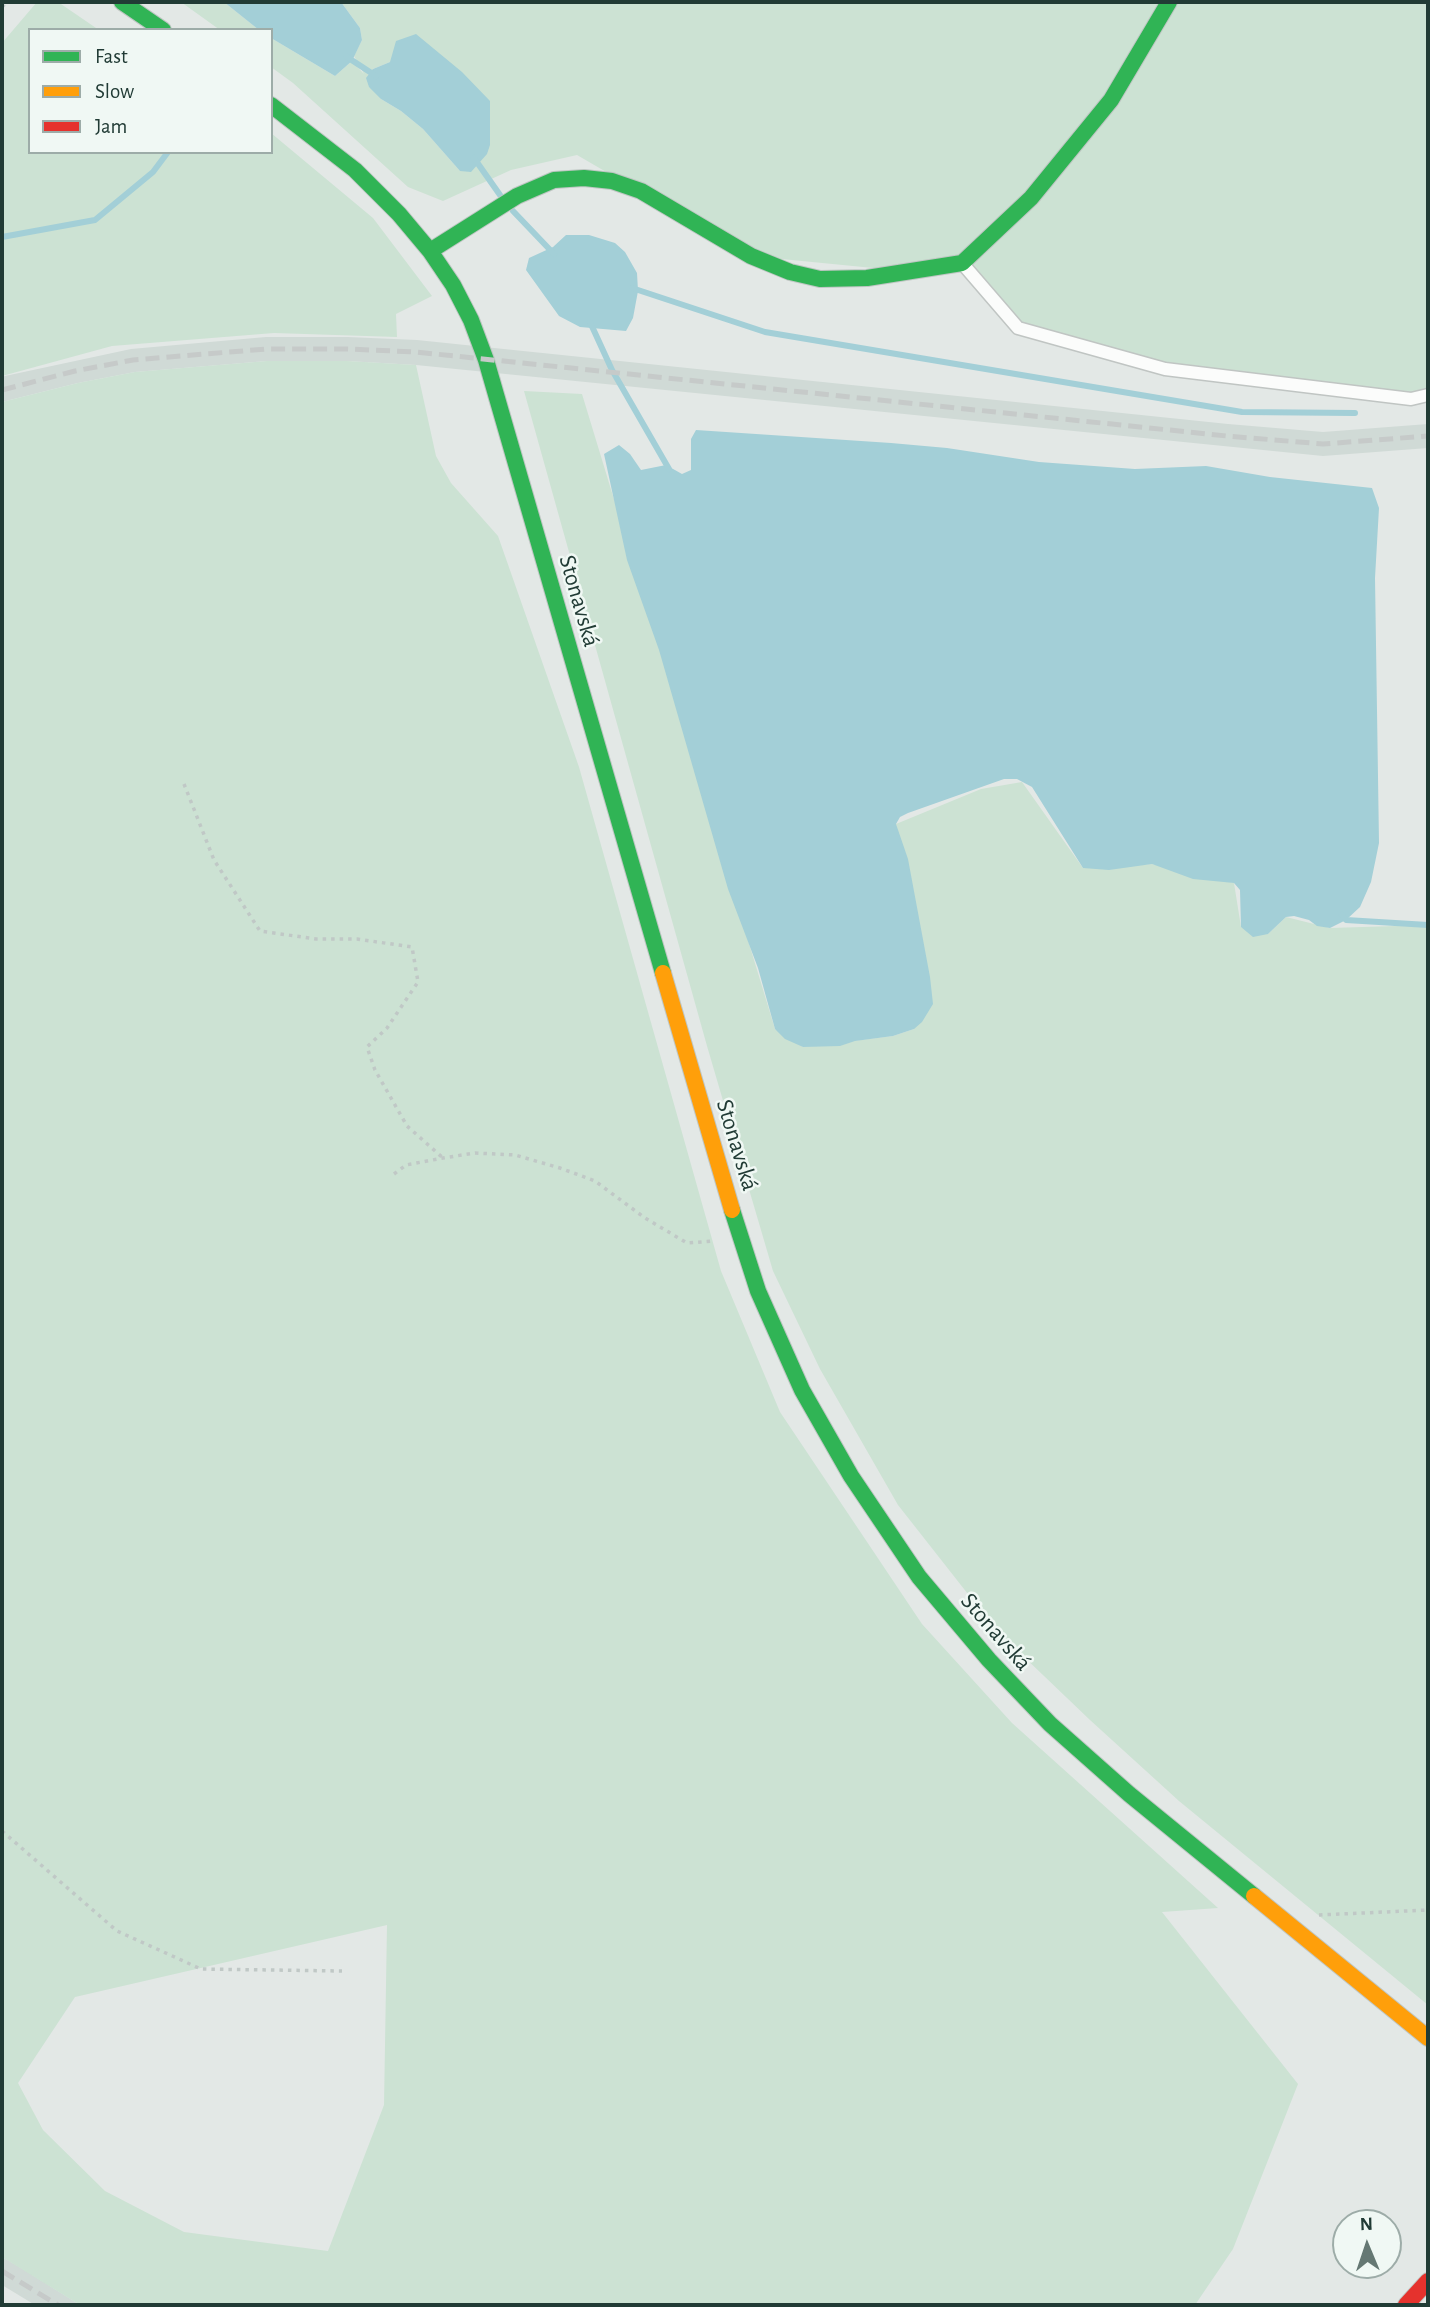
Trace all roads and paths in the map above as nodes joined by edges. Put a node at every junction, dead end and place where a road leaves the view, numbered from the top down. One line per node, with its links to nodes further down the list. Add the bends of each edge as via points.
1 (7, 2): 4 (path)
2 (122, 2): 5 (street)
3 (1169, 2): 8 (street, via 1111,100 1031,198)
4 (2, 8)
5 (160, 28)
6 (273, 106): 7 (street, Stonavská, via 355,170)
7 (430, 251): 8 (street, via 517,197 554,180 584,178 640,191 751,256 820,279 867,278); 13 (street, Stonavská, via 471,320 486,360)
8 (962, 263): 9 (lane, via 1018,328 1152,366 1411,399)
9 (1428, 395)
10 (184, 784): 11 (path, via 214,860 260,932 412,947 418,982 387,1028 367,1047 374,1070 407,1126)
11 (443, 1158): 12 (path, via 407,1165); 13 (path, via 475,1153 515,1155 595,1181 687,1243)
12 (394, 1174)
13 (741, 1239): 16 (street, Stonavská, via 769,1320 802,1390 858,1488 919,1577 1050,1724)
14 (2, 1831): 17 (path, via 117,1931 201,1969)
15 (1428, 1910): 16 (path)
16 (1282, 1918): 18 (street, Stonavská)
17 (342, 1972)
18 (1428, 2038)
19 (1428, 2281): 20 (street)
20 (1406, 2305)

